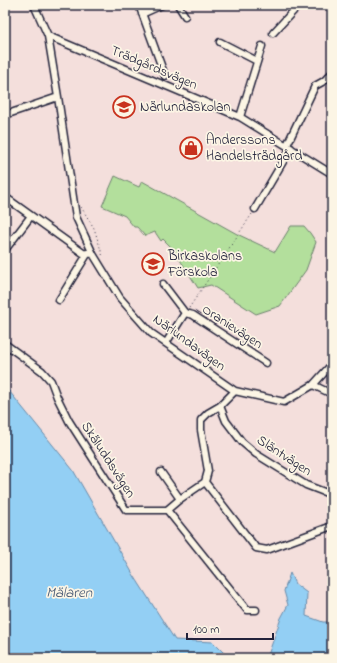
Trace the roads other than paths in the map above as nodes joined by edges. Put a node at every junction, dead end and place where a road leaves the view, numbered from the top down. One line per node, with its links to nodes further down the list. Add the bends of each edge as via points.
1 (34, 5): 9 (street, Närlundavägen)
2 (139, 5): 6 (street)
3 (162, 5): 6 (street)
4 (178, 5): 7 (street)
5 (299, 5): 8 (street)
6 (142, 14): 14 (street)
7 (186, 16)
8 (273, 33)
9 (48, 36): 15 (street, Närlundavägen); 17 (street, Trädgårdsvägen)
10 (220, 42): 12 (street)
11 (262, 46): 12 (street)
12 (257, 61): 17 (street)
13 (332, 73): 18 (street, via 315,86)
14 (165, 76)
15 (58, 97): 16 (street); 24 (street, Närlundavägen, via 76,217)
16 (5, 115)
17 (240, 117): 18 (street, Trädgårdsvägen)
18 (289, 147): 19 (street, Trädgårdsvägen); 21 (street)
19 (332, 174)
20 (5, 197): 22 (street)
21 (255, 209)
22 (31, 216): 23 (street); 24 (street, via 83,253)
23 (5, 250)
24 (90, 253): 26 (street); 28 (street, Närlundavägen, via 120,298 151,333)
25 (163, 284): 27 (street, Oranievägen)
26 (59, 300)
27 (185, 313): 28 (street, Oranievägen); 30 (street, Oranievägen, via 193,315)
28 (166, 343): 33 (street, Närlundavägen)
29 (5, 344): 40 (street, Skäluddsvägen, via 42,371 51,382 69,421 126,510)
30 (266, 363)
31 (332, 364): 32 (street, Närlundavägen)
32 (312, 385): 33 (street, Närlundavägen, via 284,402); 34 (street)
33 (235, 391): 35 (street)
34 (332, 394)
35 (220, 406): 37 (street, via 201,420 208,471); 38 (street, Släntvägen, via 226,421 242,442 256,454 306,485)
36 (161, 472): 39 (street)
37 (205, 482): 39 (street); 41 (street, via 256,548 267,550)
38 (332, 495)
39 (180, 499): 40 (street)
40 (166, 510): 42 (street, via 247,610)
41 (332, 526)
42 (256, 610)

